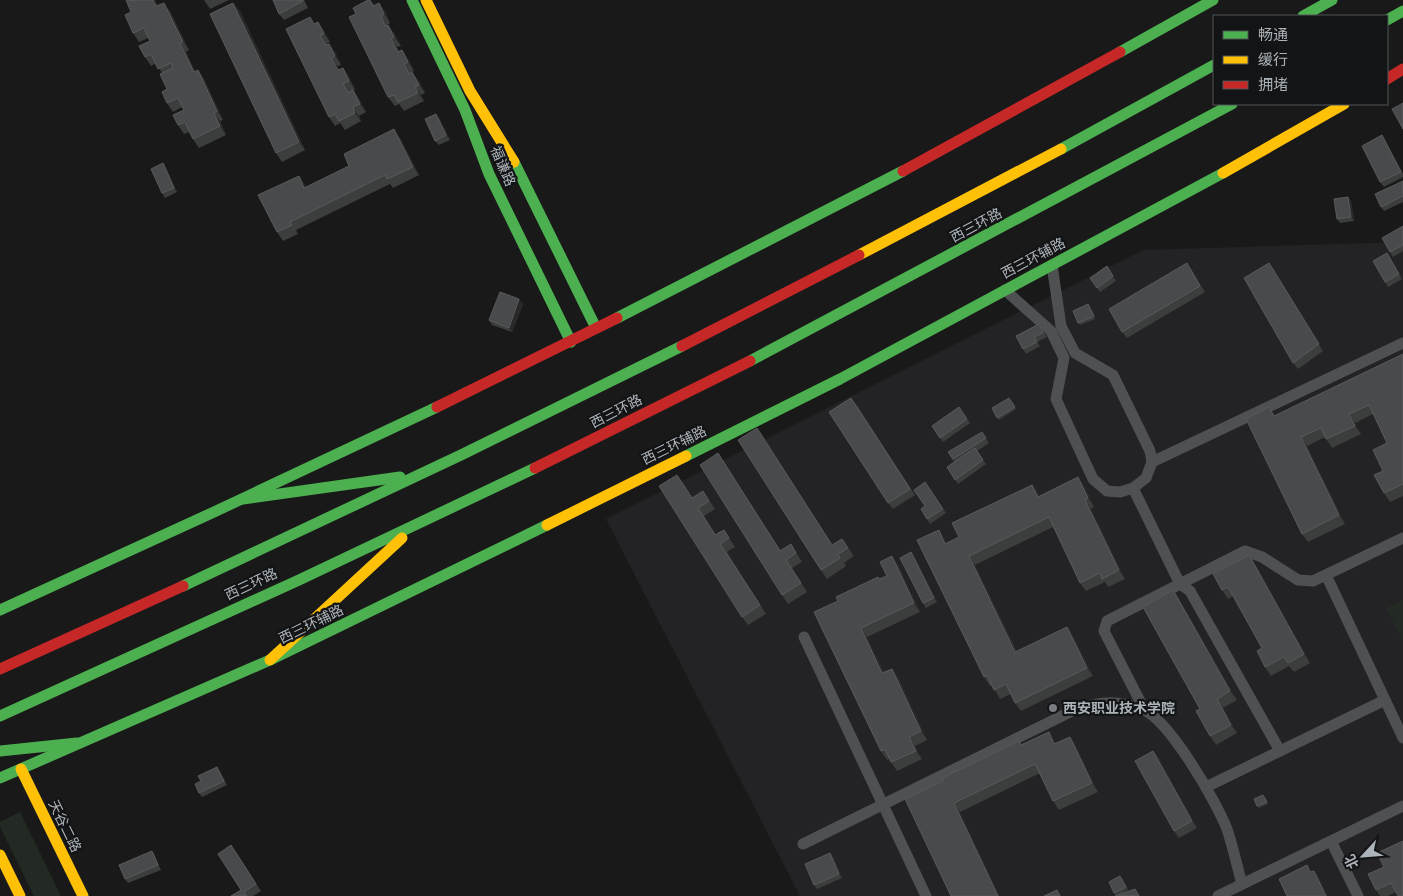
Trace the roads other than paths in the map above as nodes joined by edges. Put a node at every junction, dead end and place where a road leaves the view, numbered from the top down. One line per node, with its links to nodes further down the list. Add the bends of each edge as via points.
1 (412, 0): 16 (main road, 福谦路, via 465,110 489,174)
2 (426, 0): 15 (main road, 福谦路, via 470,91 512,155)
3 (1213, 0): 15 (main road, via 848,200)
4 (1332, 0): 6 (main road)
5 (1403, 11): 7 (main road)
6 (1305, 15)
7 (1388, 19)
8 (1213, 67): 19 (main road, 西三环路, via 727,324)
9 (1403, 69): 10 (main road)
10 (1388, 78)
11 (1230, 105): 22 (main road, 西三环路, via 922,271 596,438)
12 (1342, 105): 13 (main road, 西三环辅路)
13 (1052, 265): 14 (main road, 西三环辅路); 18 (street, via 1061,326 1075,353 1113,375 1150,451)
14 (1005, 290): 20 (street, via 1051,331 1064,358 1056,399 1093,479 1106,491 1120,492); 28 (main road, 西三环辅路, via 840,379)
15 (596, 328): 16 (main road)
16 (571, 342): 21 (main road)
17 (1403, 343): 18 (street)
18 (1152, 462): 20 (street, via 1146,478)
19 (422, 474): 21 (main road); 29 (main road, 西三环路)
20 (1133, 488): 25 (street)
21 (243, 499): 26 (main road)
22 (416, 525): 28 (main road); 32 (main road, 西三环路)
23 (1403, 538): 24 (street)
24 (1326, 575): 25 (street, via 1313,581 1298,580 1262,557 1245,551); 30 (street)
25 (1180, 584): 31 (street, via 1107,621 1104,630); 36 (street, via 1190,590)
26 (0, 610)
27 (804, 637): 40 (street)
28 (270, 660): 34 (main road, 西三环辅路)
29 (0, 669)
30 (1385, 700): 33 (street); 36 (street)
31 (1144, 709): 39 (street, via 1174,739); 40 (street, via 1116,702 1094,703)
32 (0, 716)
33 (1403, 738)
34 (77, 743): 35 (main road); 37 (main road, 西三环辅路)
35 (0, 751)
36 (1280, 751): 39 (street)
37 (21, 769): 38 (main road, 西三环辅路); 47 (main road, 天谷二路)
38 (0, 778)
39 (1206, 787): 45 (street, via 1226,828)
40 (882, 804): 43 (street); 48 (street)
41 (1403, 806): 42 (street)
42 (1331, 841): 45 (street); 50 (street)
43 (803, 844)
44 (0, 855): 46 (main road)
45 (1242, 884): 49 (street)
46 (20, 896)
47 (83, 896)
48 (926, 896)
49 (1218, 896)
50 (1358, 896)

